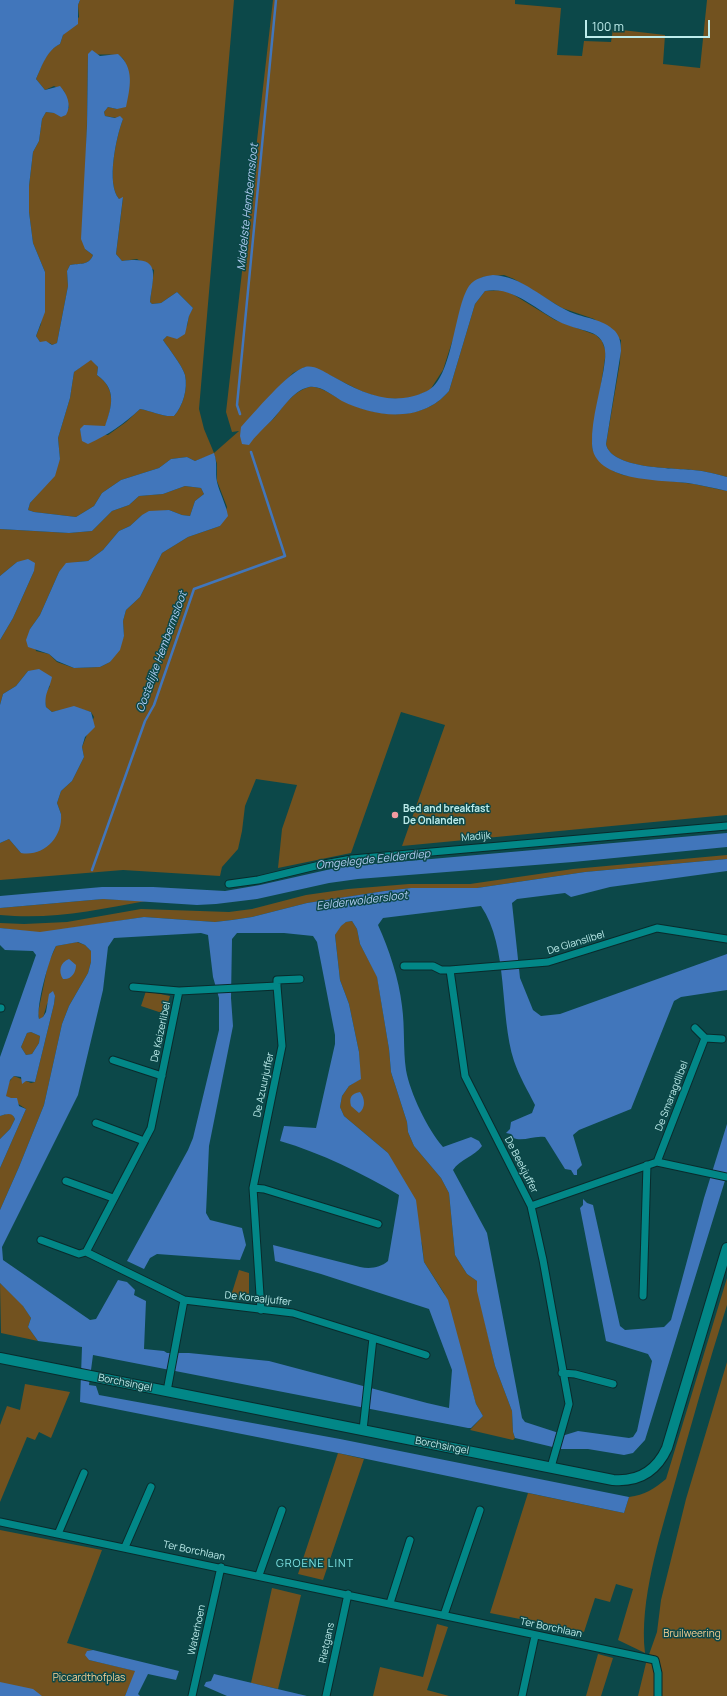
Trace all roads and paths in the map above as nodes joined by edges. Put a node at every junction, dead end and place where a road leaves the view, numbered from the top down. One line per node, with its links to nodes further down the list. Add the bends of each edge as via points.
1 (727, 826): 2 (street, Madijk, via 352,859)
2 (229, 884)
3 (727, 939): 5 (street, De Glanslibel, via 657,928 548,962)
4 (404, 966): 5 (street, De Glanslibel, via 433,966)
5 (450, 970): 23 (street, De Beekjuffer, via 465,1076)
6 (300, 979): 7 (street, via 277,980)
7 (277, 986): 9 (street, De Keizerlibel); 21 (street, De Azuurjuffer, via 282,1046)
8 (133, 988): 9 (street, De Keizerlibel)
9 (179, 991): 14 (street, De Keizerlibel)
10 (694, 1028): 11 (street)
11 (705, 1038): 12 (street); 17 (street, De Smaragdlibel)
12 (722, 1039)
13 (113, 1060): 14 (street, De Keizerlibel)
14 (162, 1076): 16 (street, De Keizerlibel, via 151,1128)
15 (96, 1123): 16 (street)
16 (144, 1141): 22 (street, De Keizerlibel)
17 (658, 1162): 18 (street); 19 (street)
18 (647, 1165): 23 (street); 28 (street)
19 (727, 1177)
20 (66, 1181): 22 (street)
21 (253, 1188): 24 (street, via 264,1189); 30 (street, De Azuurjuffer)
22 (113, 1198): 27 (street, De Keizerlibel)
23 (531, 1206): 34 (street, De Beekjuffer, via 552,1306)
24 (378, 1224)
25 (41, 1240): 27 (street, via 79,1254)
26 (727, 1248): 38 (main road, Borchsingel, via 667,1448 658,1463 647,1474 621,1480)
27 (86, 1252): 29 (street, De Koraaljuffer)
28 (643, 1296)
29 (184, 1300): 30 (street, De Koraaljuffer); 36 (street)
30 (261, 1310): 31 (street, De Koraaljuffer, via 293,1312)
31 (373, 1338): 32 (street, De Koraaljuffer); 37 (street)
32 (426, 1355)
33 (0, 1358): 36 (main road, Borchsingel)
34 (562, 1373): 35 (street); 38 (street, De Beekjuffer, via 569,1404)
35 (613, 1384)
36 (167, 1391): 37 (main road, Borchsingel)
37 (363, 1430): 38 (main road, Borchsingel)
38 (551, 1467)
39 (84, 1474): 44 (street)
40 (151, 1486): 46 (street)
41 (282, 1510): 48 (street)
42 (480, 1510): 51 (street)
43 (0, 1522): 44 (street, Ter Borchlaan)
44 (58, 1534): 46 (street, Ter Borchlaan)
45 (410, 1540): 50 (street)
46 (126, 1547): 47 (street, Ter Borchlaan)
47 (221, 1567): 48 (street, Ter Borchlaan); 53 (street, Waterhoen)
48 (259, 1575): 49 (street, Ter Borchlaan)
49 (348, 1594): 50 (street, Ter Borchlaan); 54 (street, Rietgans)
50 (390, 1603): 51 (street, Ter Borchlaan)
51 (444, 1615): 52 (street, Ter Borchlaan)
52 (536, 1636): 55 (street); 56 (street, Ter Borchlaan, via 655,1660)
53 (192, 1696)
54 (326, 1696)
55 (522, 1696)
56 (658, 1696)

